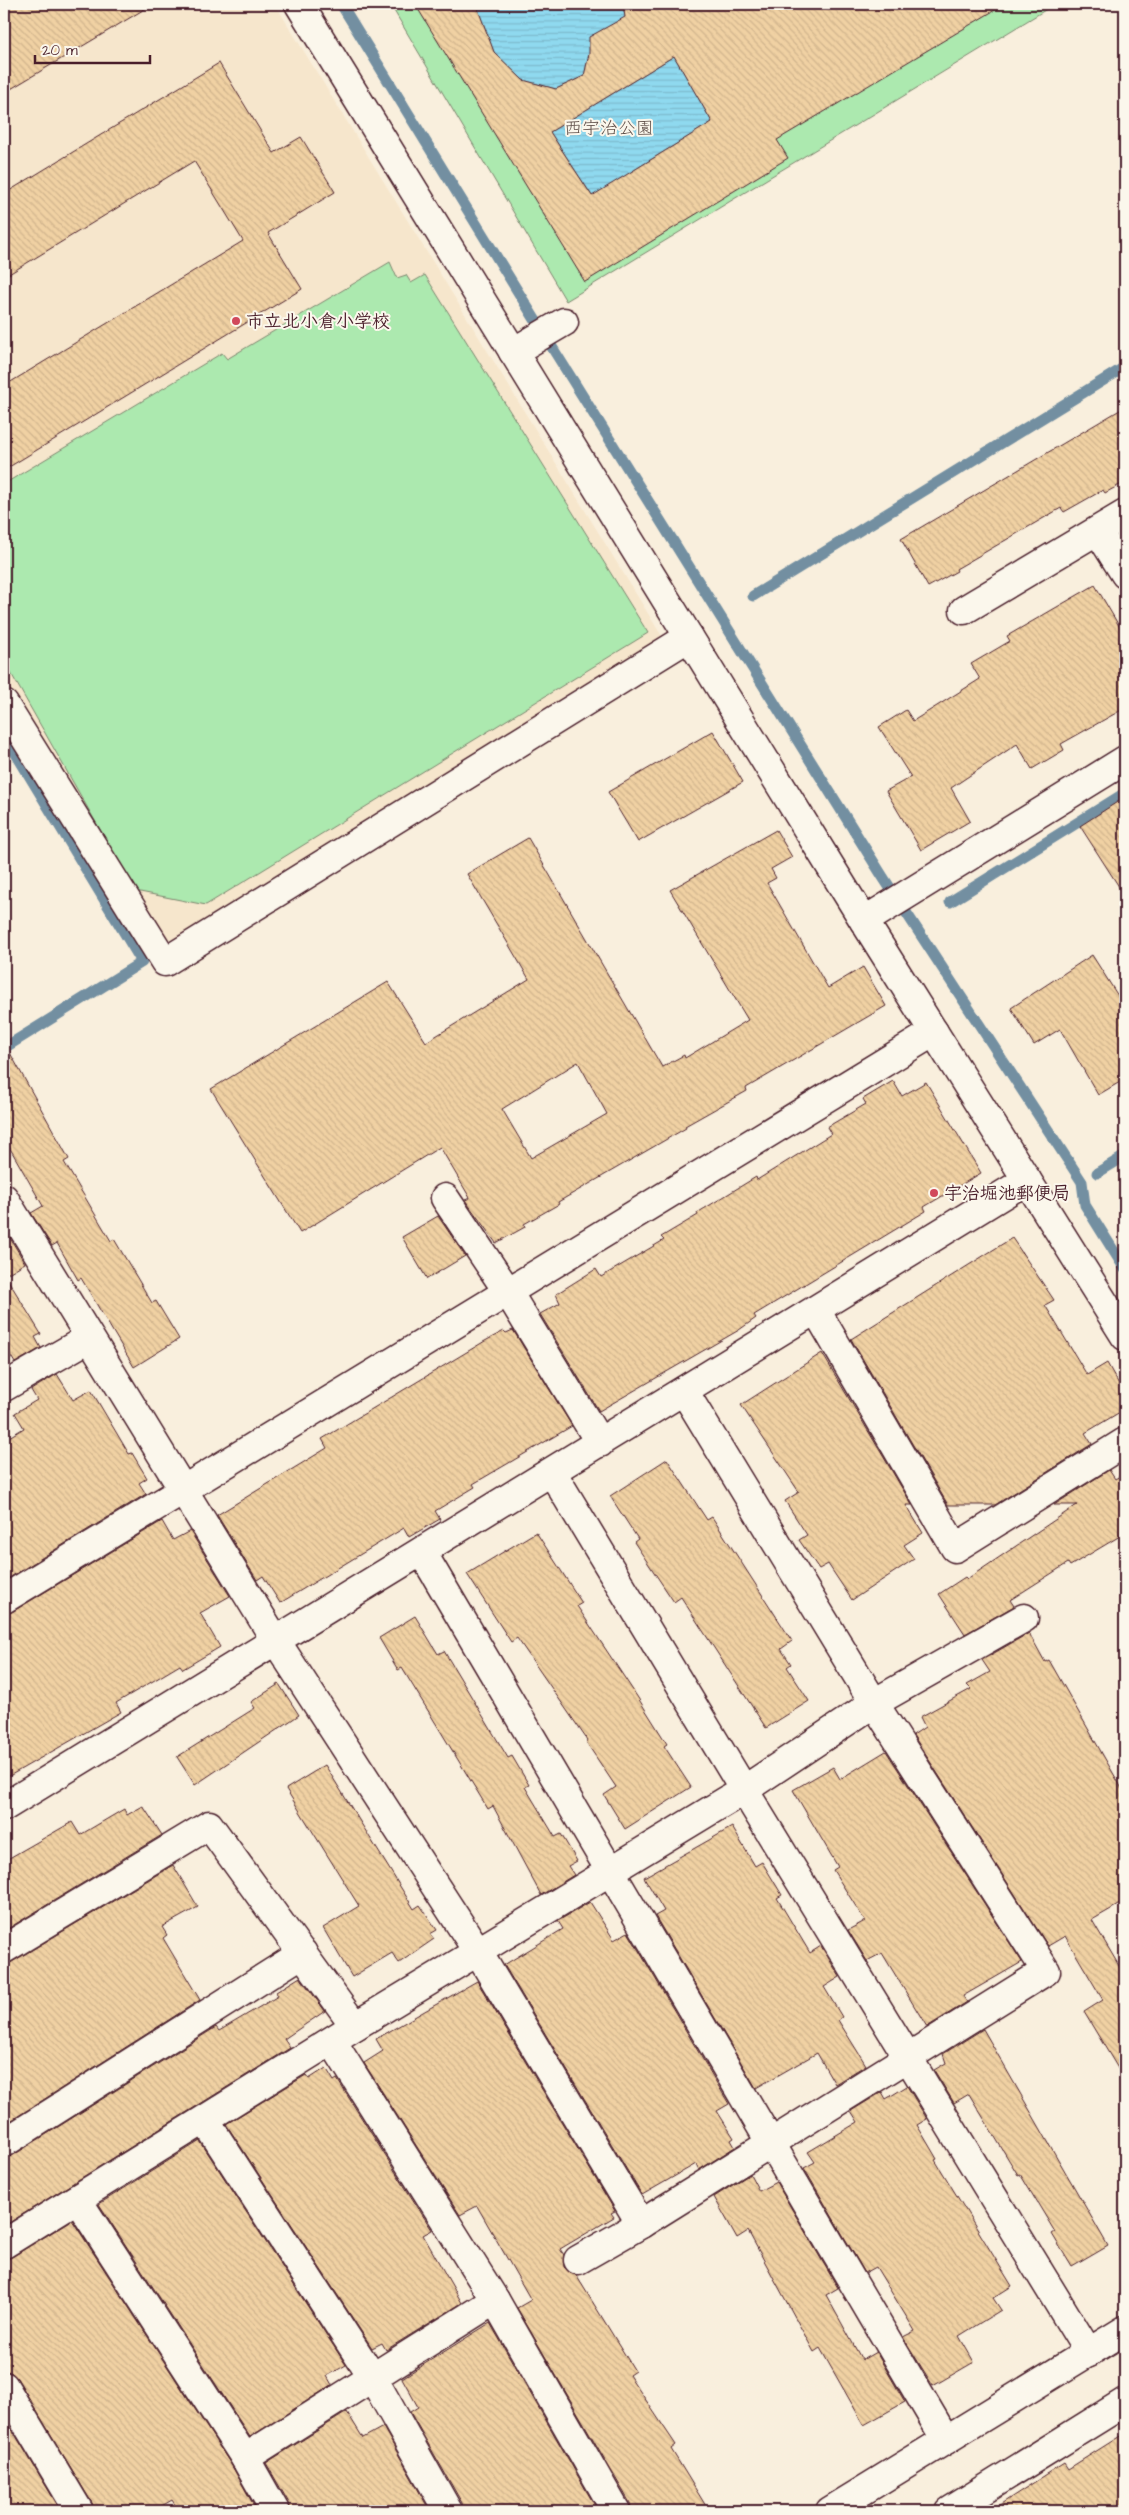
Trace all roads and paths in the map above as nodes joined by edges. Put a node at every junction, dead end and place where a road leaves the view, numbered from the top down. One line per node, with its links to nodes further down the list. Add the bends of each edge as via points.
1 (299, 4): 3 (street)
2 (564, 322): 3 (street)
3 (514, 352): 8 (street)
4 (1125, 514): 5 (street)
5 (1098, 531): 6 (street); 7 (street)
6 (1125, 574)
7 (964, 610)
8 (689, 637): 9 (street, via 165,962); 11 (street)
9 (4, 704)
10 (1125, 760): 11 (street)
11 (870, 917): 12 (street)
12 (934, 1032): 13 (street); 16 (street)
13 (1027, 1180): 17 (street); 18 (street)
14 (4, 1198): 19 (street)
15 (445, 1198): 16 (street)
16 (508, 1292): 23 (street); 25 (street)
17 (816, 1310): 21 (street); 22 (street, via 955,1548)
18 (1125, 1336)
19 (90, 1338): 20 (street); 25 (street)
20 (4, 1387)
21 (684, 1391): 23 (street); 30 (street)
22 (1125, 1442)
23 (600, 1443): 24 (street)
24 (552, 1472): 26 (street); 31 (street)
25 (183, 1490): 27 (street); 29 (street)
26 (422, 1552): 29 (street); 33 (street)
27 (4, 1599)
28 (1024, 1618): 30 (street)
29 (276, 1641): 32 (street); 35 (street)
30 (874, 1703): 31 (street); 39 (street, via 1046,1971)
31 (744, 1790): 33 (street); 39 (street)
32 (4, 1807)
33 (610, 1872): 35 (street); 42 (street)
34 (4, 1949): 36 (street, via 209,1825)
35 (478, 1952): 37 (street); 44 (street)
36 (303, 1953): 37 (street); 41 (street)
37 (356, 2026): 38 (street)
38 (332, 2041): 40 (street); 47 (street)
39 (907, 2056): 42 (street); 49 (street)
40 (205, 2120): 43 (street); 50 (street)
41 (4, 2143)
42 (770, 2143): 44 (street); 53 (street)
43 (77, 2199): 45 (street); 54 (street)
44 (641, 2224): 46 (street)
45 (4, 2244)
46 (578, 2260)
47 (494, 2300): 50 (street); 58 (street)
48 (1125, 2330): 49 (street)
49 (1089, 2353): 53 (street)
50 (373, 2378): 54 (street); 57 (street)
51 (4, 2386): 55 (street)
52 (1125, 2402): 60 (street)
53 (946, 2440): 59 (street)
54 (245, 2458): 56 (street)
55 (79, 2511)
56 (275, 2511)
57 (448, 2511)
58 (616, 2511)
59 (830, 2511)
60 (950, 2511)

